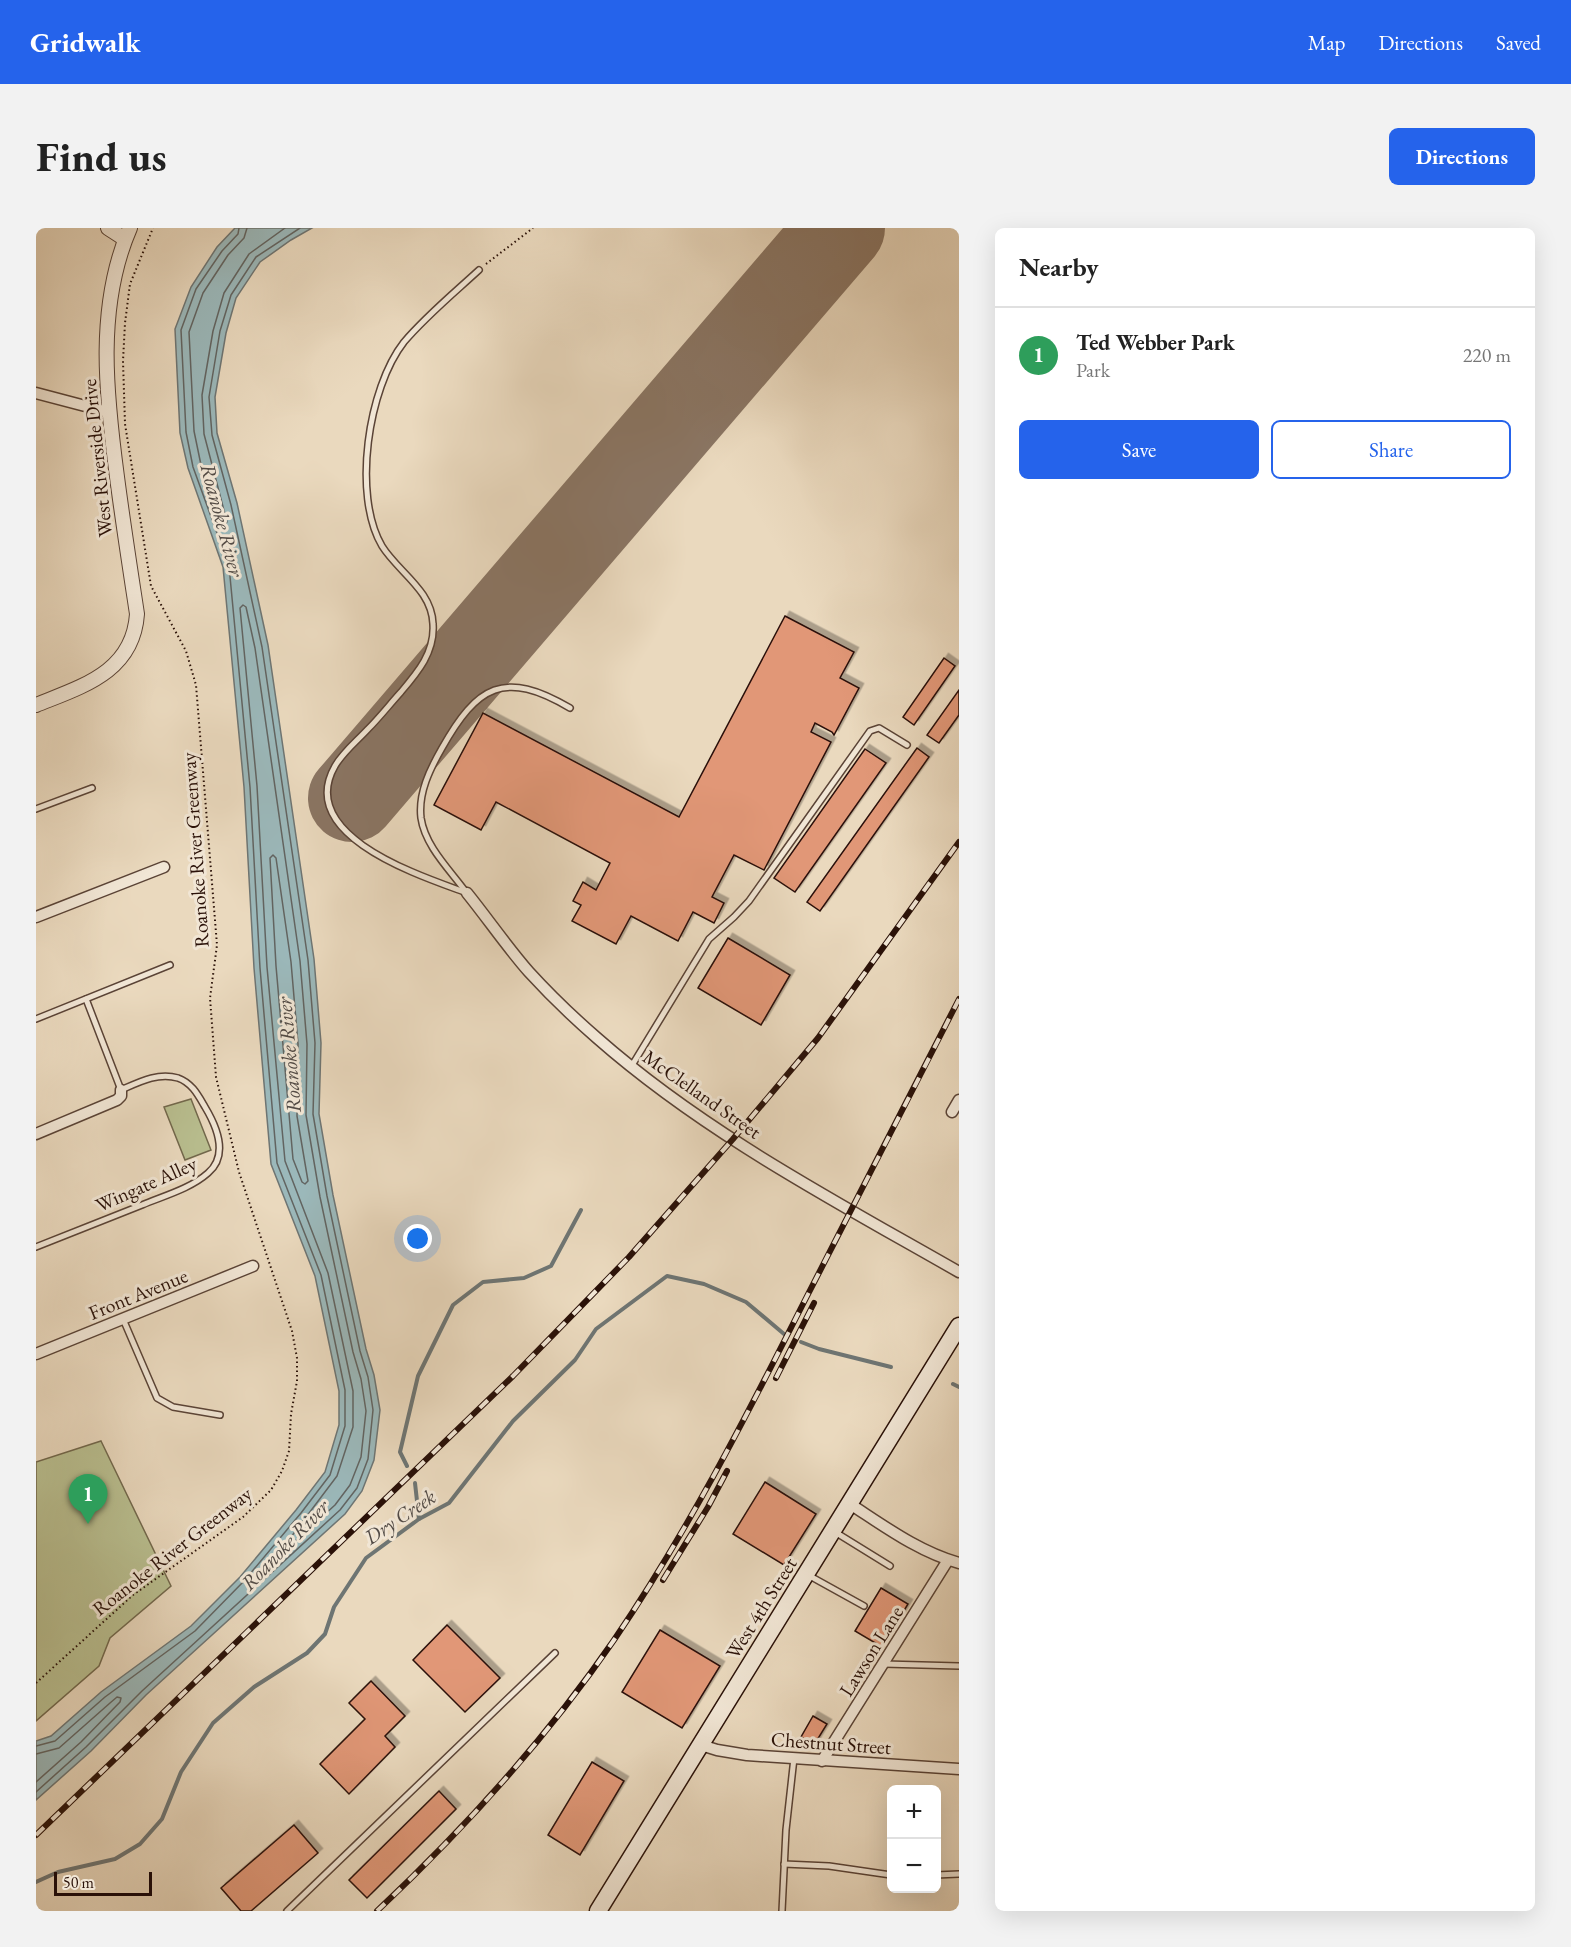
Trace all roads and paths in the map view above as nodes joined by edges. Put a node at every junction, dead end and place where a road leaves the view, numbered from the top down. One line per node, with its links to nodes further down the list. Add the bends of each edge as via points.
1 (108, 228): 4 (street)
2 (153, 228): 41 (path, Roanoke River Greenway, via 133,273 125,323 125,424 151,586 186,651 196,685 217,945 210,998 216,1077 239,1172 292,1330 297,1381 289,1451 271,1490 243,1517 132,1594)
3 (533, 228): 5 (path)
4 (128, 234): 7 (street, West Riverside Drive, via 111,298)
5 (479, 270): 14 (lane, via 404,343 376,401 366,474 369,512 382,545 424,597 434,624 425,663 340,758 328,792 337,824 366,847)
6 (36, 393): 7 (street)
7 (108, 412): 8 (street, West Riverside Drive, via 136,628 128,648 107,672)
8 (36, 705)
9 (570, 708): 14 (lane, via 519,687 495,690 473,702 433,764 420,804 421,819 433,848)
10 (907, 745): 19 (lane, via 879,728 870,731 749,901 709,939)
11 (92, 788): 12 (lane)
12 (36, 809)
13 (164, 867): 15 (street)
14 (467, 893): 19 (street, McClelland Street, via 529,972)
15 (36, 917)
16 (170, 965): 17 (lane)
17 (86, 999): 18 (lane); 20 (lane)
18 (36, 1019)
19 (631, 1067): 26 (street, McClelland Street, via 768,1161)
20 (121, 1090): 23 (street, via 117,1100); 24 (lane, Wingate Alley, via 155,1077 177,1078 187,1083 195,1090 218,1133 219,1155 215,1165 175,1192)
21 (959, 1100): 22 (street)
22 (952, 1112)
23 (36, 1134)
24 (36, 1247)
25 (253, 1266): 27 (street, Front Avenue)
26 (959, 1272)
27 (123, 1319): 29 (street, Front Avenue); 30 (lane, via 157,1398 173,1407)
28 (959, 1326): 31 (main road, West 4th Street)
29 (36, 1354)
30 (220, 1415)
31 (850, 1504): 32 (main road, West 4th Street); 33 (street)
32 (834, 1531): 35 (lane); 36 (main road, West 4th Street)
33 (948, 1560): 34 (street); 39 (street, Lawson Lane)
34 (959, 1563)
35 (890, 1566)
36 (807, 1574): 37 (lane); 42 (main road, West 4th Street)
37 (864, 1606)
38 (555, 1653): 50 (lane)
39 (884, 1664): 40 (lane); 44 (street, Lawson Lane)
40 (959, 1666)
41 (36, 1683)
42 (701, 1745): 43 (street, Chestnut Street, via 747,1755); 51 (main road, West 4th Street)
43 (794, 1758): 44 (street, Chestnut Street); 46 (lane)
44 (822, 1761): 45 (street, Chestnut Street)
45 (959, 1769)
46 (784, 1864): 47 (lane); 52 (lane)
47 (887, 1874)
48 (959, 1874): 49 (lane)
49 (941, 1875)
50 (287, 1911)
51 (598, 1911)
52 (782, 1911)

